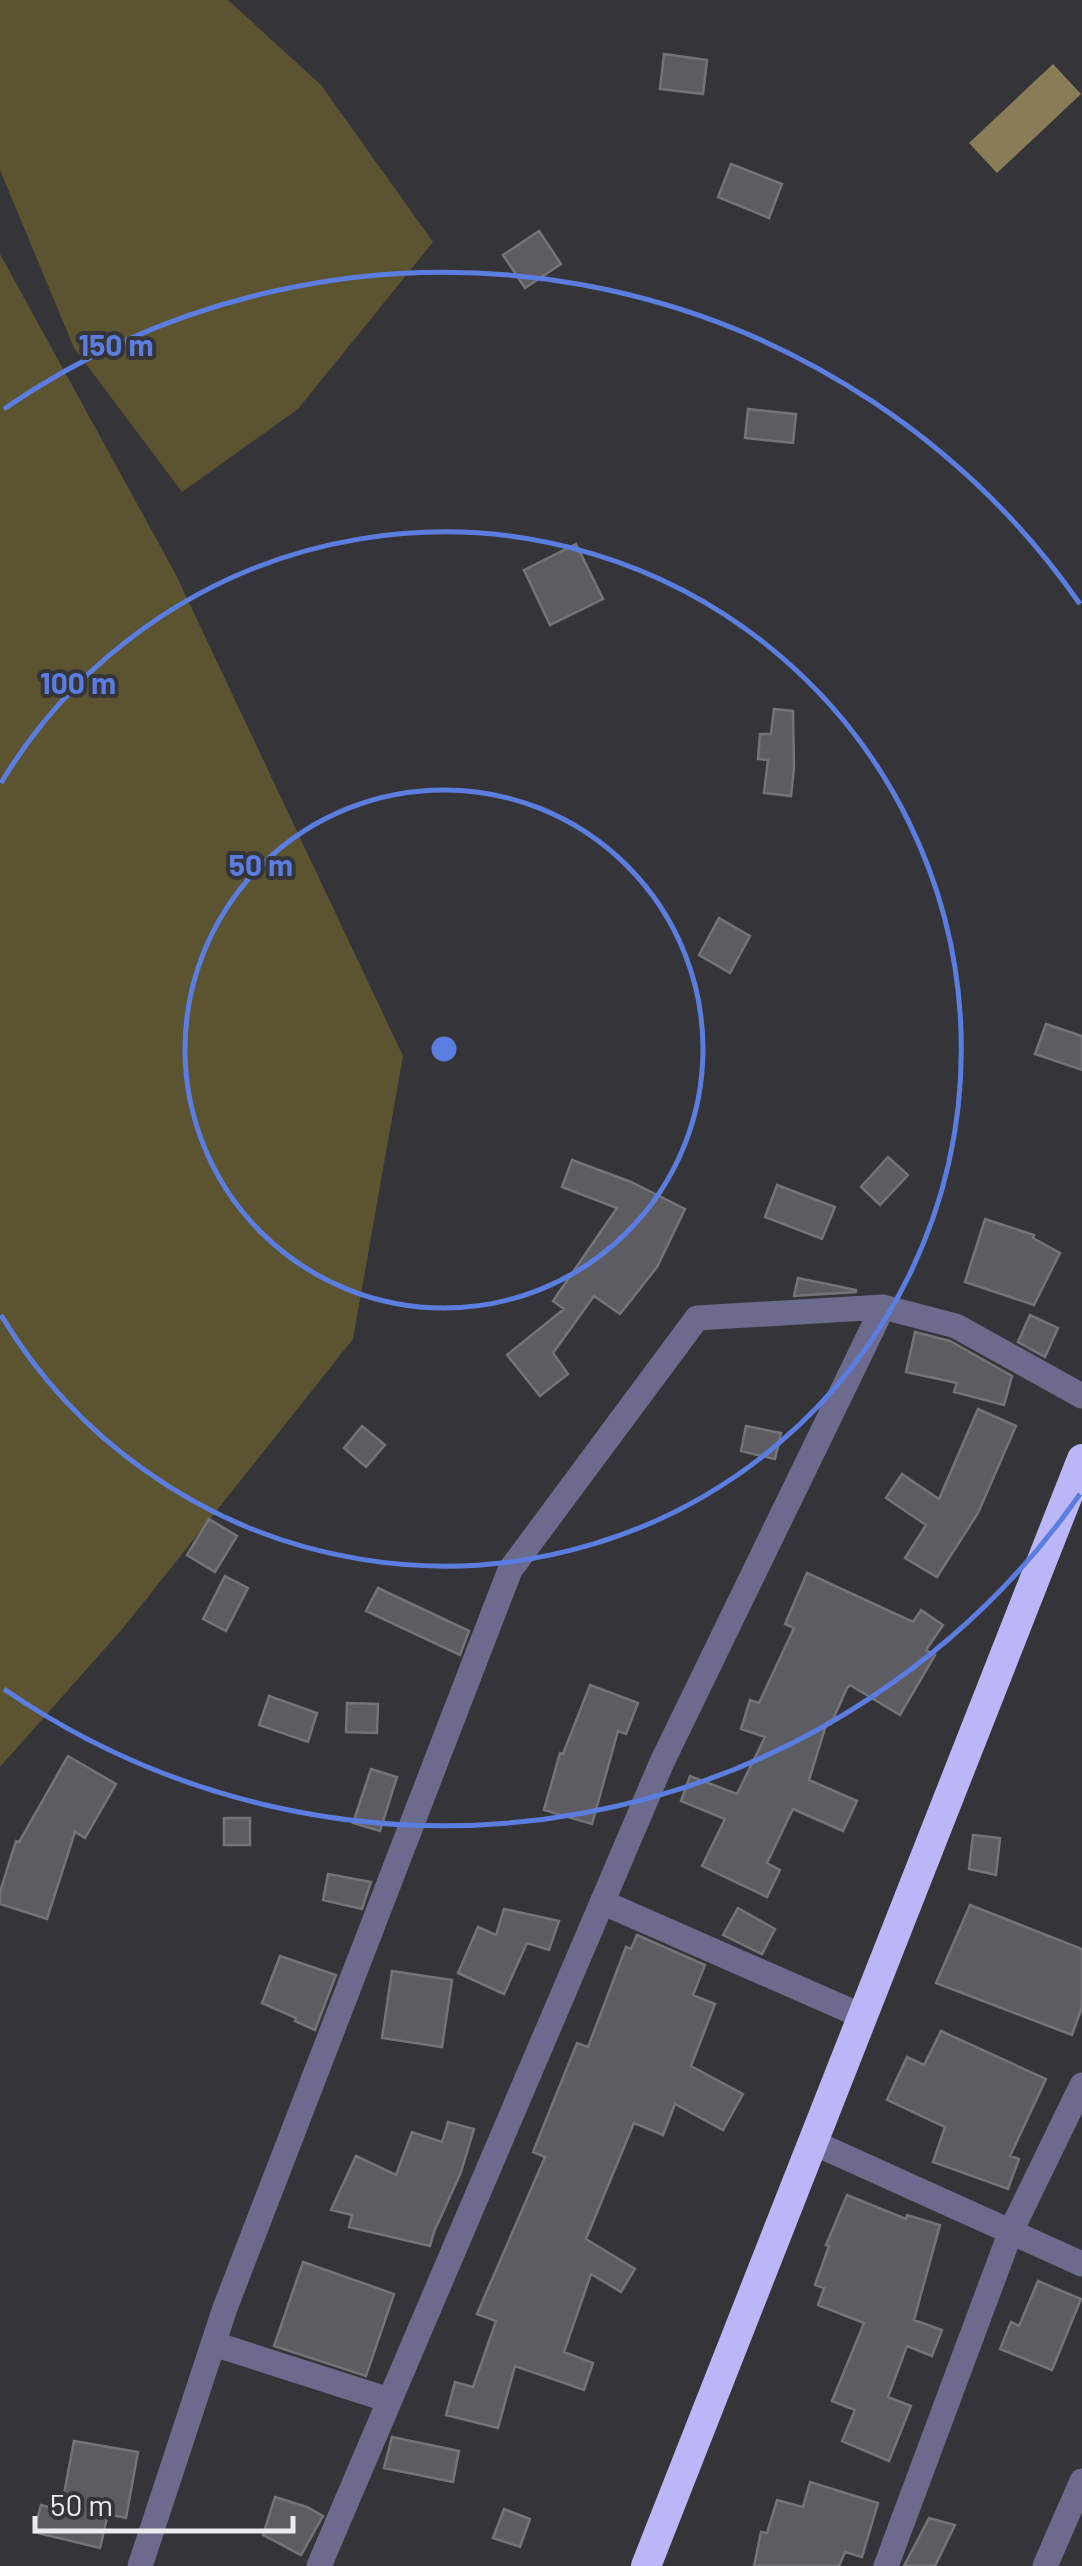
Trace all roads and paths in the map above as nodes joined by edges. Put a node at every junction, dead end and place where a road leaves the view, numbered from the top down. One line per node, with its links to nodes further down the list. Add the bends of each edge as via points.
1 (883, 1306): 2 (street, via 956,1326); 4 (street, via 662,1762); 10 (street, via 697,1318 510,1570)
2 (1082, 1396)
3 (1082, 1459): 5 (highway)
4 (602, 1902): 5 (street); 11 (street)
5 (862, 2016): 7 (highway)
6 (1082, 2084): 8 (street)
7 (812, 2142): 8 (street); 15 (highway)
8 (1011, 2232): 9 (street); 16 (street)
9 (1082, 2264)
10 (214, 2344): 11 (street); 13 (street)
11 (389, 2400): 14 (street)
12 (1082, 2482): 17 (street)
13 (140, 2566)
14 (319, 2566)
15 (646, 2566)
16 (886, 2566)
17 (1045, 2566)

